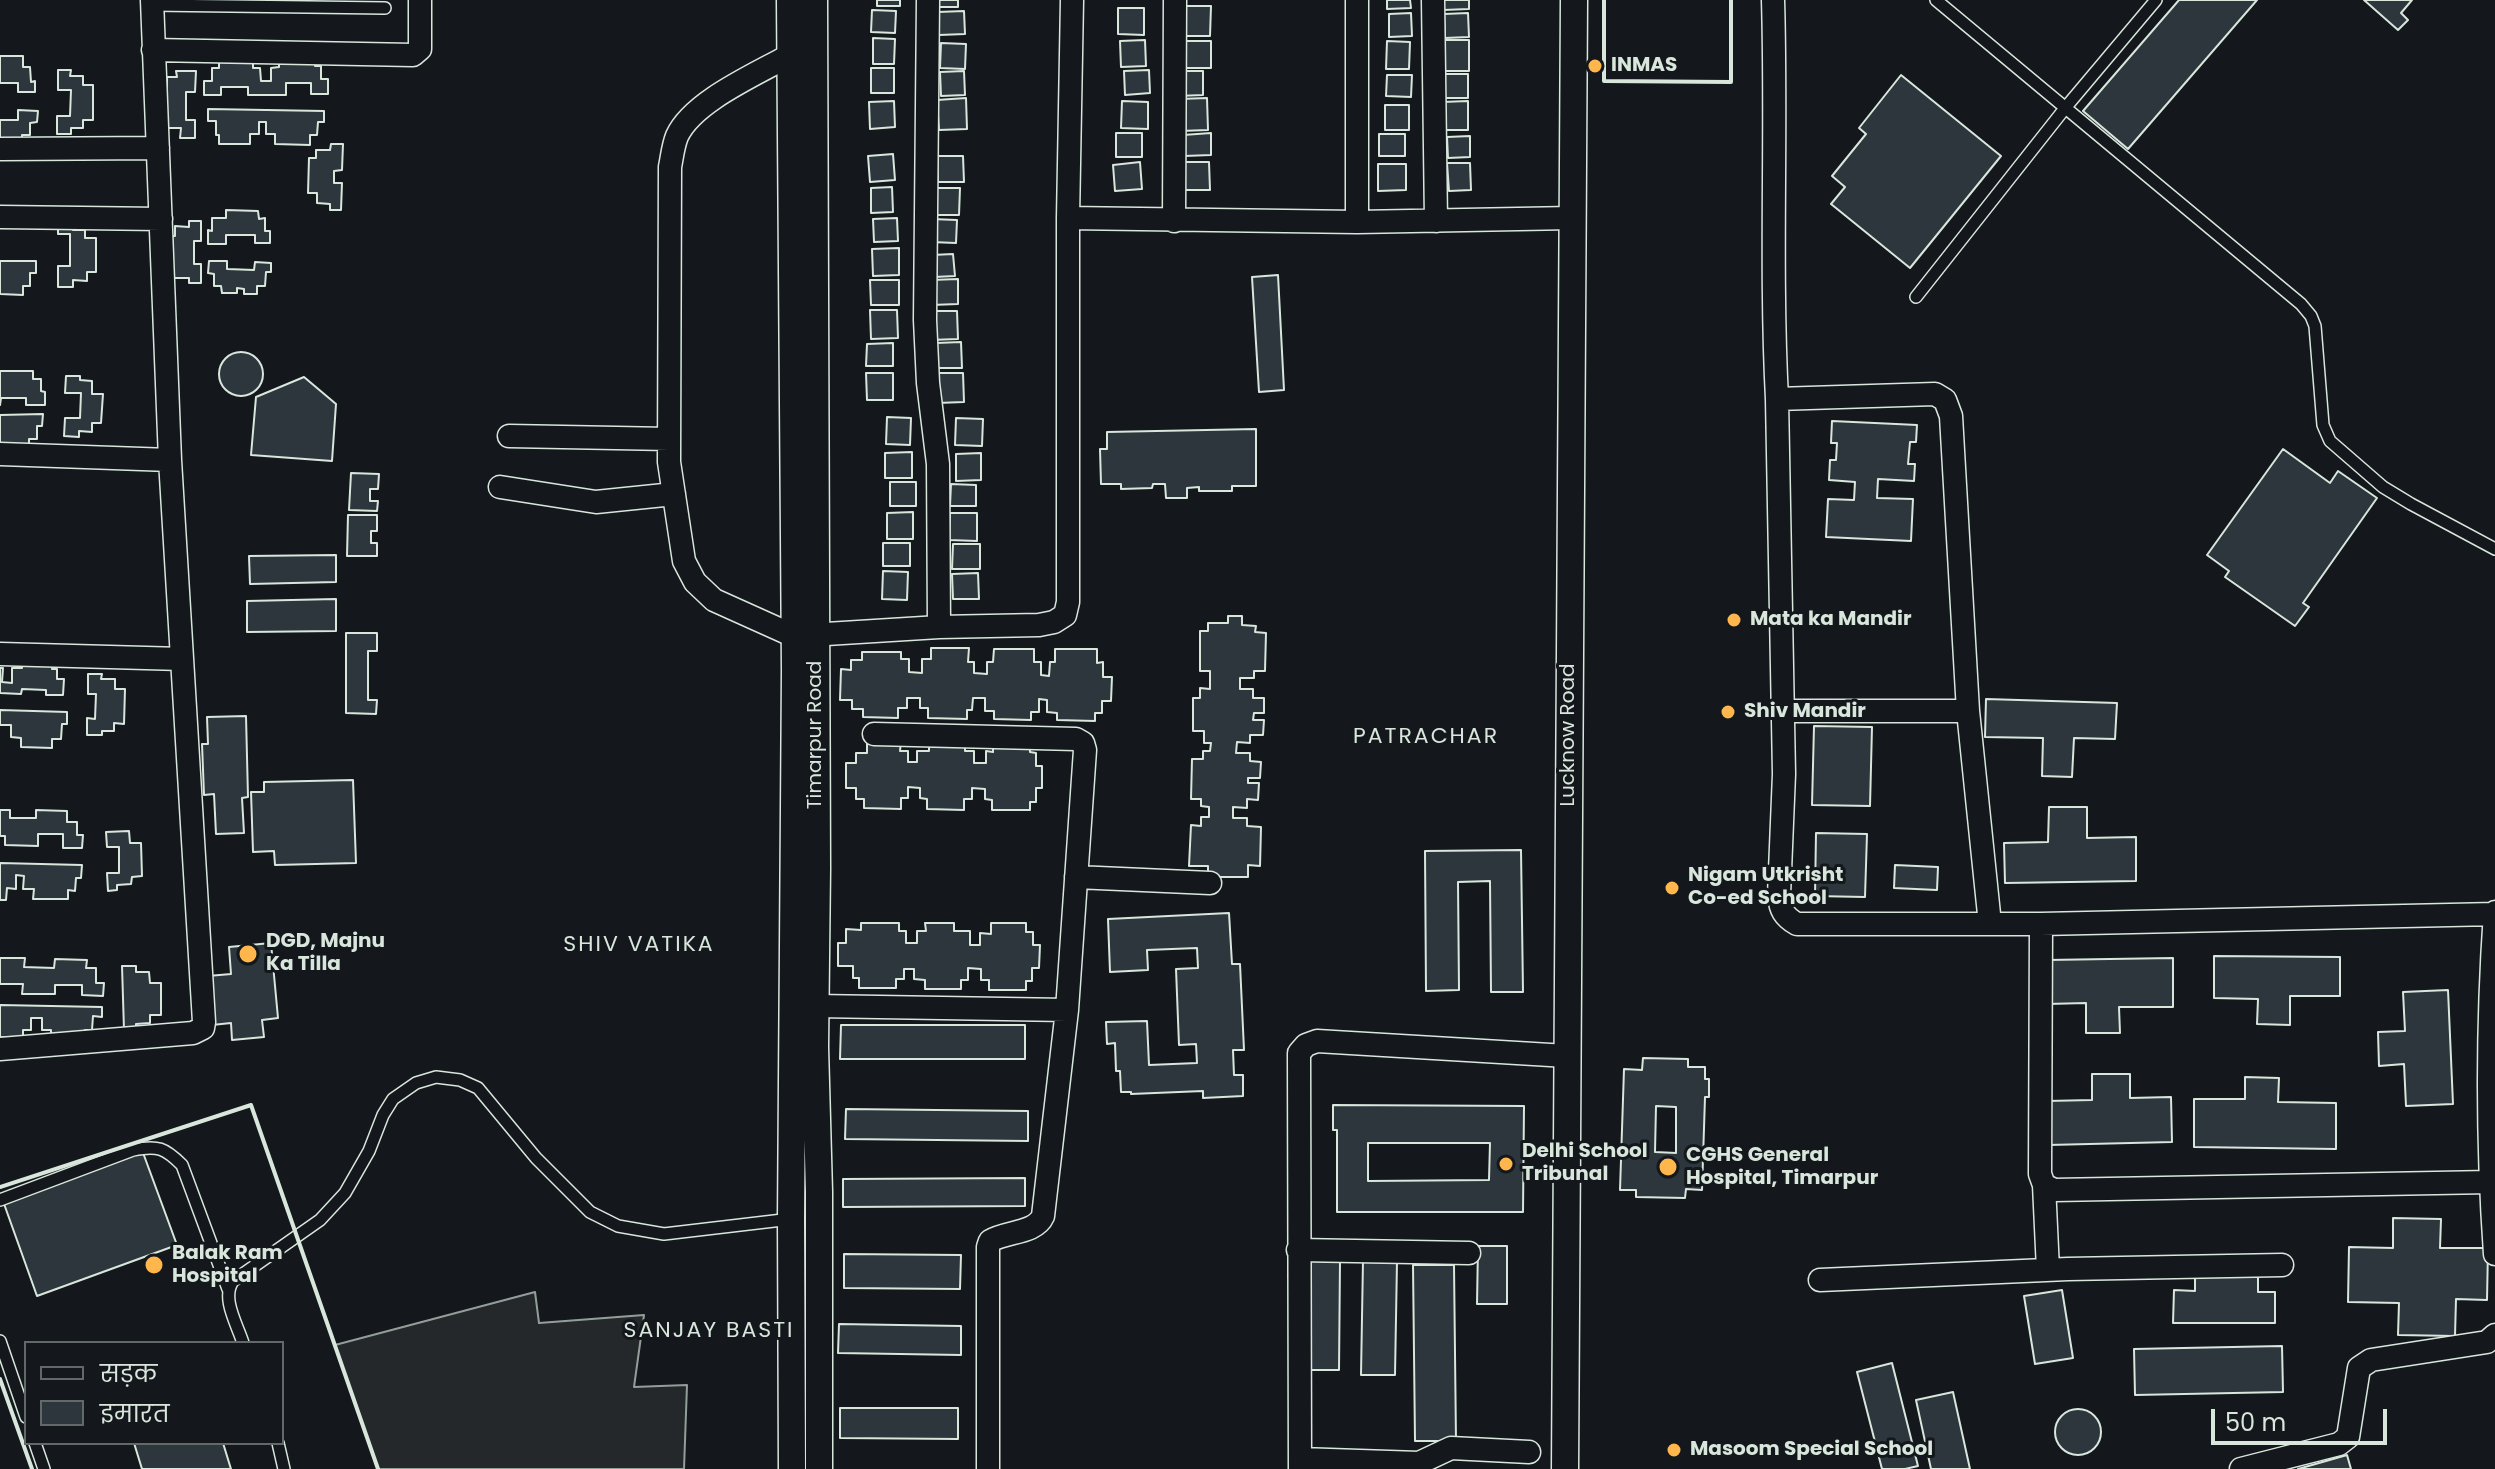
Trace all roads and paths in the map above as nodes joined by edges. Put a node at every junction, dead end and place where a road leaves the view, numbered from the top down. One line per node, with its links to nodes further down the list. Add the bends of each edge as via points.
1 (420, 0): 15 (street, via 420,49 413,55)
2 (790, 0): 16 (street, Timarpur Road)
3 (814, 0): 16 (street, Timarpur Road)
4 (928, 0): 36 (street, via 925,320 938,464)
5 (1072, 0): 21 (street)
6 (1175, 0): 24 (street)
7 (1357, 0): 26 (street)
8 (1433, 0): 25 (street)
9 (1574, 0): 22 (street, Lucknow Road)
10 (1773, 0): 28 (street)
11 (1936, 0): 17 (lane)
12 (2156, 0): 17 (lane)
13 (152, 2): 14 (lane); 15 (street)
14 (385, 8)
15 (153, 50): 18 (street)
16 (802, 55): 30 (street, via 702,106 677,135 670,167); 37 (street, Timarpur Road)
17 (2066, 107): 27 (lane); 35 (lane, via 2311,316 2323,425 2330,441 2383,487)
18 (158, 148): 19 (street); 23 (street)
19 (0, 149)
20 (0, 217): 23 (street)
21 (1068, 218): 24 (street); 36 (street, via 1065,615 1039,625)
22 (1572, 218): 25 (street); 52 (street, Lucknow Road)
23 (161, 219): 32 (street)
24 (1174, 221): 26 (street)
25 (1436, 221): 26 (street)
26 (1357, 222)
27 (1916, 297)
28 (1777, 399): 40 (street); 41 (street, via 1935,394 1945,400 1951,416)
29 (509, 436): 30 (street)
30 (669, 439): 34 (street)
31 (0, 454): 32 (street)
32 (170, 460): 39 (street)
33 (500, 487): 34 (street, via 596,502)
34 (674, 494): 37 (street, via 684,561 695,582 714,600)
35 (2495, 549)
36 (939, 627): 37 (street)
37 (805, 636): 49 (street, Timarpur Road, via 817,868); 56 (street, Timarpur Road)
38 (0, 654): 39 (street)
39 (182, 659): 51 (street, via 203,1028)
40 (1782, 711): 41 (street); 46 (street, via 1779,895 1787,919 1797,924)
41 (1968, 711): 46 (street)
42 (874, 734): 43 (street, via 1083,743)
43 (1076, 877): 44 (street); 50 (street)
44 (1210, 883)
45 (2495, 913): 47 (street); 48 (street)
46 (1990, 924): 47 (street)
47 (2041, 924): 54 (street)
48 (2493, 986): 53 (street)
49 (816, 1006): 50 (street); 57 (street, Timarpur Road)
50 (1067, 1010): 77 (street, via 1043,1216 1035,1226 997,1237 988,1247)
51 (0, 1049)
52 (1567, 1056): 58 (street, via 1317,1041 1306,1045 1297,1065); 78 (street, Lucknow Road)
53 (2490, 1182): 54 (street, via 2054,1190); 60 (street)
54 (2044, 1185): 62 (street)
55 (0, 1200): 64 (lane, via 133,1150 168,1151 182,1165)
56 (791, 1219): 57 (lane); 64 (lane, via 664,1234 618,1226 590,1212 478,1088 436,1077 393,1099 345,1193 320,1220); 75 (street, Timarpur Road)
57 (819, 1220): 76 (street, Timarpur Road)
58 (1298, 1250): 59 (street); 72 (street)
59 (1469, 1253)
60 (2495, 1254)
61 (2282, 1265): 62 (street)
62 (2048, 1270): 63 (street)
63 (1820, 1280)
64 (228, 1289): 67 (lane)
65 (2495, 1335): 79 (street, via 2487,1342 2362,1364 2348,1437 2339,1444)
66 (0, 1341): 68 (lane)
67 (242, 1341)
68 (24, 1411)
69 (36, 1445): 73 (lane)
70 (278, 1445): 74 (lane)
71 (1529, 1452): 72 (street, via 1451,1448 1419,1463)
72 (1300, 1464)
73 (44, 1469)
74 (284, 1469)
75 (792, 1469)
76 (819, 1469)
77 (988, 1469)
78 (1565, 1469)
79 (2241, 1469)

